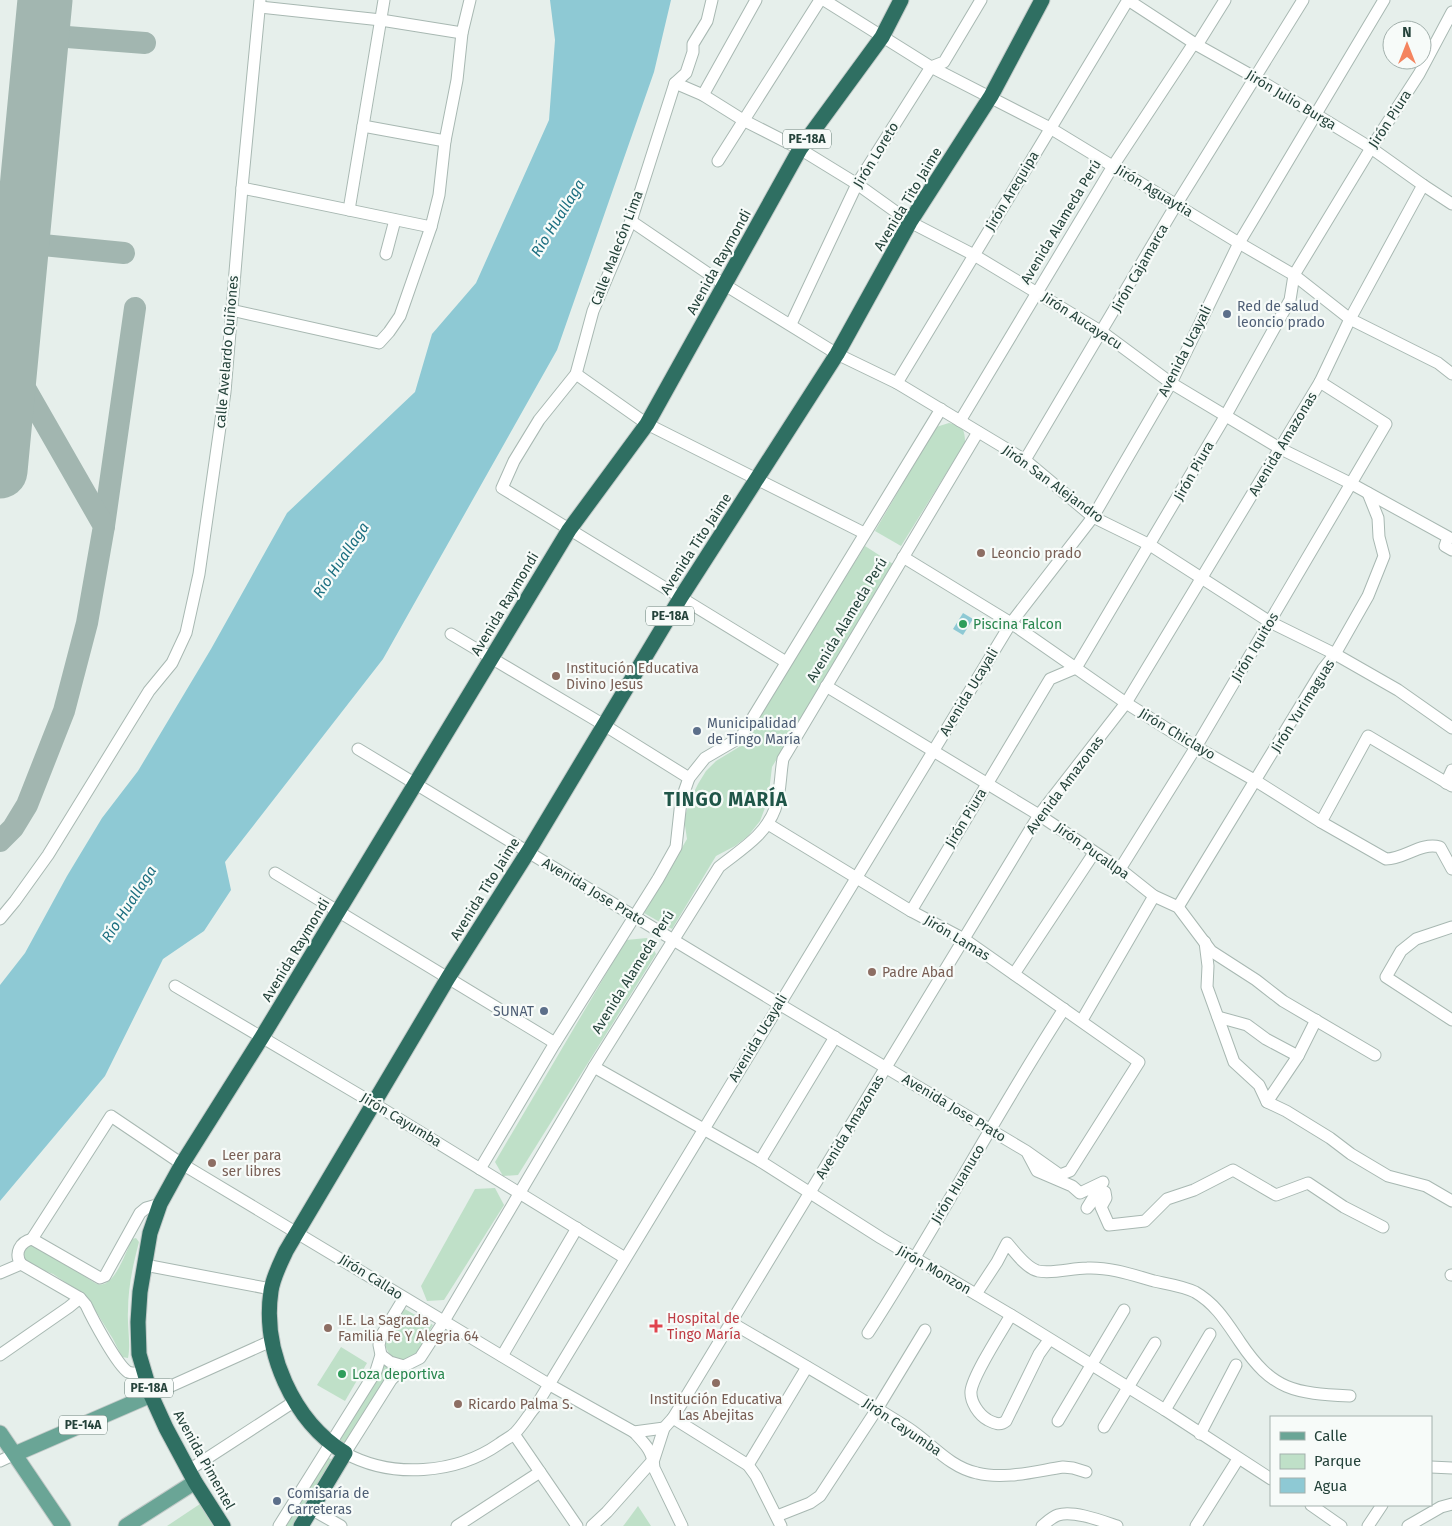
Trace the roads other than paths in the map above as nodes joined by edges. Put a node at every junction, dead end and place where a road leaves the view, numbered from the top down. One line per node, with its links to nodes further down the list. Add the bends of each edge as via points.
1 (384, 0): 17 (street)
2 (470, 0): 18 (street)
3 (712, 0): 23 (street, Calle Malecón Lima, via 707,21 693,44 686,73)
4 (756, 0): 24 (street)
5 (820, 0): 27 (street)
6 (824, 0): 19 (street, Jirón Aguaytia)
7 (901, 0): 19 (highway, Avenida Raymondi / PE-18A)
8 (981, 0): 21 (street, Jirón Loreto, via 944,62)
9 (1042, 0): 25 (highway, Avenida Tito Jaime / PE-18A)
10 (1128, 0): 20 (street, Jirón Julio Burga); 29 (street, Jirón Arequipa)
11 (1217, 0): 20 (street, Avenida Alameda Perú)
12 (1224, 0): 20 (street, Avenida Alameda Perú)
13 (1303, 0): 22 (street, Jirón Cajamarca)
14 (1384, 0): 26 (street, Avenida Ucayali)
15 (260, 4): 17 (street); 37 (street, calle Avelardo Quiñones)
16 (1452, 12): 31 (street, Jirón Piura, via 1419,74)
17 (381, 20): 18 (street); 28 (street)
18 (462, 33): 30 (street)
19 (882, 37): 21 (street, Jirón Aguaytia); 32 (highway, Avenida Raymondi / PE-18A)
20 (1195, 43): 22 (street, Jirón Julio Burga); 34 (street, Avenida Alameda Perú)
21 (931, 67): 25 (street, Jirón Aguaytia); 35 (street, Jirón Loreto)
22 (1256, 78): 26 (street, Jirón Julio Burga); 39 (street, Jirón Cajamarca)
23 (675, 83): 24 (street, Jirón Aucayacu); 42 (street, Calle Malecón Lima)
24 (702, 95): 27 (street, Jirón Aucayacu)
25 (991, 96): 29 (street, Jirón Aguaytia); 43 (highway, Avenida Tito Jaime / PE-18A)
26 (1316, 114): 31 (street, Jirón Julio Burga); 45 (street, Avenida Ucayali)
27 (742, 120): 32 (street, Jirón Aucayacu); 33 (street)
28 (363, 126): 30 (street); 40 (street)
29 (1050, 128): 34 (street, Jirón Aguaytia); 47 (street, Jirón Arequipa)
30 (445, 141): 44 (street, via 440,195)
31 (1371, 148): 36 (street, Jirón Julio Burga); 48 (street, Jirón Piura)
32 (800, 149): 35 (street, Jirón Aucayacu); 49 (highway, Avenida Raymondi / PE-18A)
33 (718, 160)
34 (1113, 166): 39 (street, Jirón Aguaytia); 50 (street, Avenida Alameda Perú)
35 (857, 184): 43 (street, Jirón Aucayacu); 53 (street, Jirón Loreto)
36 (1423, 185): 38 (street, Jirón Julio Burga); 52 (street, Avenida Amazonas)
37 (242, 188): 40 (street); 51 (street, calle Avelardo Quiñones)
38 (1452, 204)
39 (1176, 205): 45 (street, Jirón Aguaytia); 54 (street, Jirón Cajamarca)
40 (349, 210): 41 (street)
41 (395, 220): 44 (street); 46 (street)
42 (631, 221): 49 (street, Jirón San Alejandro); 56 (street, Calle Malecón Lima, via 592,311)
43 (910, 222): 47 (street, Jirón Aucayacu); 55 (highway, Avenida Tito Jaime / PE-18A)
44 (431, 227): 51 (street, via 400,316 379,343)
45 (1239, 243): 48 (street, Jirón Aguaytia); 60 (street, Avenida Ucayali)
46 (386, 254)
47 (974, 255): 50 (street, Jirón Aucayacu); 59 (street, Jirón Arequipa)
48 (1294, 275): 52 (street, Jirón Aguaytia); 62 (street, Jirón Piura, via 1290,300)
49 (726, 285): 53 (street, Jirón San Alejandro); 64 (highway, Avenida Raymondi / PE-18A)
50 (1037, 293): 54 (street, Jirón Aucayacu); 63 (street, Avenida Alameda Perú)
51 (231, 310): 114 (street, calle Avelardo Quiñones, via 225,392 199,574 186,633 172,664 149,691 48,855)
52 (1350, 319): 57 (street, Jirón Aguaytia, via 1438,363); 58 (street, Avenida Amazonas)
53 (791, 324): 55 (street, Jirón San Alejandro)
54 (1102, 332): 60 (street, Jirón Aucayacu); 67 (street, Jirón Cajamarca)
55 (837, 354): 59 (street, Jirón San Alejandro); 68 (highway, Avenida Tito Jaime / PE-18A)
56 (576, 374): 64 (street); 72 (street, Calle Malecón Lima, via 539,420 502,488)
57 (1452, 374)
58 (1320, 382): 66 (street, Avenida Amazonas); 69 (street, Jirón Iquitos, via 1386,424)
59 (897, 383): 61 (street, Jirón San Alejandro)
60 (1171, 383): 62 (street, Jirón Aucayacu); 71 (street, Avenida Ucayali)
61 (940, 409): 63 (street, Jirón San Alejandro); 73 (street, Avenida Alameda Perú)
62 (1226, 415): 66 (street, Jirón Aucayacu); 75 (street, Jirón Piura)
63 (960, 421): 65 (street, Jirón San Alejandro)
64 (647, 424): 68 (street); 72 (highway, Avenida Raymondi / PE-18A)
65 (978, 432): 67 (street, Jirón San Alejandro); 77 (street, Avenida Alameda Perú)
66 (1281, 449): 69 (street, Jirón Aucayacu); 78 (street, Avenida Amazonas)
67 (1025, 460): 71 (street, Jirón San Alejandro)
68 (758, 478): 73 (street); 79 (highway, Avenida Tito Jaime / PE-18A)
69 (1350, 483): 70 (street, Jirón Aucayacu); 80 (street, Jirón Iquitos)
70 (1368, 493): 74 (street, Jirón Aucayacu); 83 (street, Jirón Yurimaguas, via 1378,518 1384,556 1368,596)
71 (1093, 517): 75 (street, Jirón San Alejandro); 81 (street, Avenida Ucayali)
72 (569, 530): 79 (street); 84 (highway, Avenida Raymondi / PE-18A)
73 (864, 533): 85 (street, Avenida Alameda Perú)
74 (1450, 534): 76 (street, Jirón Aucayacu, via 1445,546)
75 (1150, 545): 78 (street, Jirón San Alejandro); 86 (street, Jirón Piura)
76 (1452, 550)
77 (903, 557): 81 (street, Jirón Chiclayo); 87 (street, Avenida Alameda Perú)
78 (1202, 578): 80 (street, Jirón San Alejandro); 88 (street, Avenida Amazonas)
79 (681, 597): 85 (street); 89 (highway, Avenida Tito Jaime / PE-18A)
80 (1270, 622): 83 (street, Jirón San Alejandro); 91 (street, Jirón Iquitos)
81 (1010, 623): 86 (street, Jirón Chiclayo); 93 (street, Avenida Ucayali)
82 (451, 634): 84 (street)
83 (1336, 654): 90 (street, Jirón San Alejandro, via 1398,690); 96 (street, Jirón Yurimaguas, via 1323,669)
84 (491, 658): 89 (street); 97 (highway, Avenida Raymondi / PE-18A)
85 (786, 662): 95 (street, Avenida Alameda Perú, via 741,736 705,758)
86 (1076, 668): 88 (street, Jirón Chiclayo); 98 (street, Jirón Piura, via 1050,679)
87 (826, 686): 93 (street, Jirón Pucallpa); 102 (street, Avenida Alameda Perú, via 783,759 776,809)
88 (1126, 703): 91 (street, Jirón Chiclayo); 100 (street, Avenida Amazonas)
89 (604, 725): 95 (street); 103 (highway, Avenida Tito Jaime / PE-18A)
90 (1452, 728)
91 (1196, 747): 96 (street, Jirón Chiclayo); 105 (street, Jirón Iquitos)
92 (358, 749): 97 (street, Avenida Jose Prato)
93 (933, 751): 98 (street, Jirón Pucallpa); 108 (street, Avenida Ucayali)
94 (1452, 770): 99 (street)
95 (689, 778): 113 (street, Avenida Alameda Perú, via 681,801 676,847)
96 (1256, 781): 101 (street, Jirón Chiclayo); 110 (street, Jirón Yurimaguas)
97 (416, 784): 103 (street, Avenida Jose Prato); 112 (highway, Avenida Raymondi / PE-18A)
98 (987, 784): 100 (street, Jirón Pucallpa); 111 (street, Jirón Piura)
99 (1449, 785): 101 (street, via 1368,736)
100 (1039, 815): 104 (street, Jirón Pucallpa); 116 (street, Avenida Amazonas)
101 (1321, 822): 106 (street, Jirón Chiclayo, via 1386,859 1396,859 1426,846 1440,847)
102 (768, 824): 108 (street, Jirón Lamas); 117 (street, Avenida Alameda Perú, via 748,845 719,867)
103 (528, 852): 113 (street, Avenida Jose Prato); 120 (highway, Avenida Tito Jaime / PE-18A)
104 (1094, 853): 105 (street, Jirón Pucallpa); 119 (street)
105 (1120, 869): 109 (street, Jirón Pucallpa)
106 (1452, 869)
107 (275, 873): 112 (street)
108 (856, 878): 111 (street, Jirón Lamas); 122 (street, Avenida Ucayali)
109 (1154, 896): 110 (street, Jirón Pucallpa); 125 (street)
110 (1178, 907): 118 (street, Jirón Pucallpa)
111 (911, 911): 116 (street, Jirón Lamas)
112 (338, 912): 120 (street); 128 (highway, Avenida Raymondi / PE-18A)
113 (634, 916): 117 (street, Avenida Jose Prato); 130 (street, Avenida Alameda Perú)
114 (0, 919)
115 (1452, 927): 127 (street, via 1416,939 1401,951 1386,977)
116 (964, 939): 119 (street, Jirón Lamas); 134 (street, Avenida Amazonas)
117 (672, 940): 122 (street, Avenida Jose Prato); 133 (street, Avenida Alameda Perú)
118 (1204, 940): 124 (street, via 1207,987); 126 (street, Jirón Pucallpa, via 1211,951)
119 (1014, 974): 123 (street, Jirón Lamas)
120 (448, 978): 130 (street); 136 (highway, Avenida Tito Jaime / PE-18A)
121 (175, 986): 128 (street, Jirón Cayumba)
122 (779, 1004): 129 (street, Avenida Jose Prato); 137 (street, Avenida Ucayali)
123 (1064, 1009): 125 (street, Jirón Lamas); 138 (street, Jirón Huanuco)
124 (1218, 1017): 132 (street, via 1247,1025); 135 (street, via 1234,1062 1260,1085)
125 (1082, 1020): 143 (street, Jirón Lamas, via 1139,1062 1070,1171)
126 (1316, 1020): 131 (street, Jirón Pucallpa); 132 (street)
127 (1452, 1020)
128 (262, 1037): 136 (street, Jirón Cayumba); 141 (highway, Avenida Raymondi / PE-18A)
129 (835, 1037): 134 (street, Avenida Jose Prato); 140 (street)
130 (555, 1043): 142 (street, Avenida Alameda Perú)
131 (1375, 1055)
132 (1298, 1056): 135 (street)
133 (594, 1067): 137 (street, Jirón Monzon); 144 (street, Avenida Alameda Perú)
134 (886, 1068): 138 (street, Avenida Jose Prato); 145 (street, Avenida Amazonas)
135 (1266, 1102): 146 (street, via 1286,1111 1388,1176 1426,1186)
136 (373, 1103): 142 (street, Jirón Cayumba); 150 (highway, Avenida Tito Jaime / PE-18A)
137 (703, 1129): 140 (street, Jirón Monzon); 153 (street, Avenida Ucayali)
138 (991, 1130): 139 (street, Avenida Jose Prato); 154 (street, Jirón Huanuco)
139 (1026, 1150): 143 (street, Avenida Jose Prato); 148 (street, via 1037,1171 1072,1186 1080,1193 1103,1182 1087,1208 1101,1192 1105,1192 1106,1198 1101,1207 1109,1224 1145,1221 1167,1199 1194,1190 1233,1170 1276,1195 1308,1183)
140 (760, 1161): 145 (street, Jirón Monzon)
141 (182, 1164): 147 (highway, Avenida Raymondi / PE-18A); 150 (street, Jirón Callao); 152 (street, Jirón Callao, via 111,1116)
142 (480, 1169): 144 (street, Jirón Cayumba)
143 (1060, 1175)
144 (519, 1192): 149 (street, Jirón Cayumba); 164 (street, Avenida Alameda Perú)
145 (811, 1192): 154 (street, Jirón Monzon); 165 (street, Avenida Amazonas)
146 (1452, 1202)
147 (160, 1204): 151 (highway, Avenida Raymondi / PE-18A); 152 (street, via 140,1213 105,1276 100,1278)
148 (1384, 1227)
149 (577, 1228): 153 (street, Jirón Cayumba); 174 (street)
150 (298, 1232): 158 (highway, PE-18A); 161 (street, Jirón Callao)
151 (150, 1233): 156 (highway, Avenida Pimentel / PE-18A)
152 (32, 1239): 155 (street, via 19,1247)
153 (625, 1258): 180 (street, Avenida Ucayali)
154 (913, 1258): 159 (street, Jirón Monzon); 167 (street, Jirón Huanuco)
155 (22, 1264): 157 (street); 160 (street)
156 (145, 1265): 158 (street); 179 (highway, Avenida Pimentel / PE-18A, via 138,1322 139,1354)
157 (0, 1273)
158 (271, 1289): 170 (highway, PE-18A)
159 (976, 1294): 163 (street, Jirón Monzon); 183 (street, via 1007,1243 1037,1271 1109,1269 1178,1286 1194,1292 1219,1312 1263,1372 1275,1381 1303,1392)
160 (80, 1298): 172 (street); 179 (street, via 118,1361 133,1374)
161 (404, 1298): 164 (street, Jirón Callao); 173 (street, via 381,1336)
162 (1124, 1310): 177 (street)
163 (1010, 1315): 169 (street, Jirón Monzon); 169 (street, via 971,1390 974,1405 985,1418 1003,1424 1009,1418 1039,1354)
164 (444, 1321): 174 (street, Jirón Callao); 176 (street, Avenida Alameda Perú, via 420,1358)
165 (732, 1323): 178 (street, Jirón Cayumba); 187 (street, Avenida Amazonas)
166 (925, 1330): 185 (street)
167 (868, 1333)
168 (1210, 1334): 186 (street)
169 (1049, 1340): 177 (street, Jirón Monzon)
170 (271, 1341): 182 (street); 184 (highway, PE-18A)
171 (1155, 1343): 181 (street)
172 (0, 1354)
173 (381, 1355): 176 (street); 195 (street, via 376,1371)
174 (502, 1356): 180 (street, Jirón Callao)
175 (1236, 1365): 194 (street)
176 (404, 1366): 196 (street, Avenida Alameda Perú, via 391,1380)
177 (1091, 1366): 181 (street, Jirón Monzon); 188 (street)
178 (807, 1367): 185 (street, Jirón Cayumba); 201 (street)
179 (144, 1373): 182 (highway, Avenida Pimentel / PE-18A)
180 (550, 1385): 191 (street, Jirón Callao); 193 (street, Avenida Ucayali)
181 (1127, 1388): 186 (street, Jirón Monzon); 189 (street)
182 (151, 1395): 197 (main road, PE-14A); 206 (highway, Avenida Pimentel / PE-18A)
183 (1350, 1396)
184 (295, 1401): 195 (highway, PE-18A); 206 (street)
185 (877, 1409): 205 (street, Jirón Cayumba, via 967,1471 989,1476 1063,1467); 212 (street, via 820,1496)
186 (1164, 1410): 194 (street, Jirón Monzon)
187 (673, 1418): 190 (street, Avenida Amazonas); 201 (street)
188 (1058, 1420)
189 (1104, 1427)
190 (664, 1428): 191 (street); 199 (street)
191 (634, 1432): 199 (street, Jirón Callao, via 650,1449)
192 (0, 1433): 197 (main road)
193 (514, 1434): 196 (street, Avenida Ucayali, via 476,1457 431,1468 389,1468); 204 (street)
194 (1200, 1434): 198 (street, Jirón Monzon)
195 (331, 1445): 196 (highway, PE-18A); 217 (street)
196 (346, 1453): 211 (highway, Avenida Alameda Perú)
197 (15, 1454): 200 (street); 214 (main road)
198 (1238, 1458): 207 (street, Jirón Monzon); 225 (street)
199 (654, 1459): 222 (street); 223 (street, Jirón Callao, via 654,1468)
200 (0, 1461)
201 (748, 1465): 212 (street)
202 (1432, 1467): 203 (street)
203 (1452, 1468)
204 (540, 1472): 220 (street); 221 (street)
205 (1086, 1472)
206 (192, 1476): 215 (main road); 216 (highway, Avenida Pimentel / PE-18A)
207 (1270, 1478)
208 (1452, 1504): 228 (street)
209 (1381, 1506): 227 (street)
210 (1320, 1507): 226 (street)
211 (311, 1508): 218 (highway, Avenida Alameda Perú); 219 (street)
212 (779, 1521)
213 (1110, 1525): 224 (street, via 1087,1517 1060,1514)
214 (64, 1526)
215 (126, 1526)
216 (223, 1526)
217 (279, 1526)
218 (300, 1526)
219 (341, 1526)
220 (457, 1526)
221 (577, 1526)
222 (592, 1526)
223 (682, 1526)
224 (1042, 1526)
225 (1196, 1526)
226 (1341, 1526)
227 (1368, 1526)
228 (1408, 1526)

